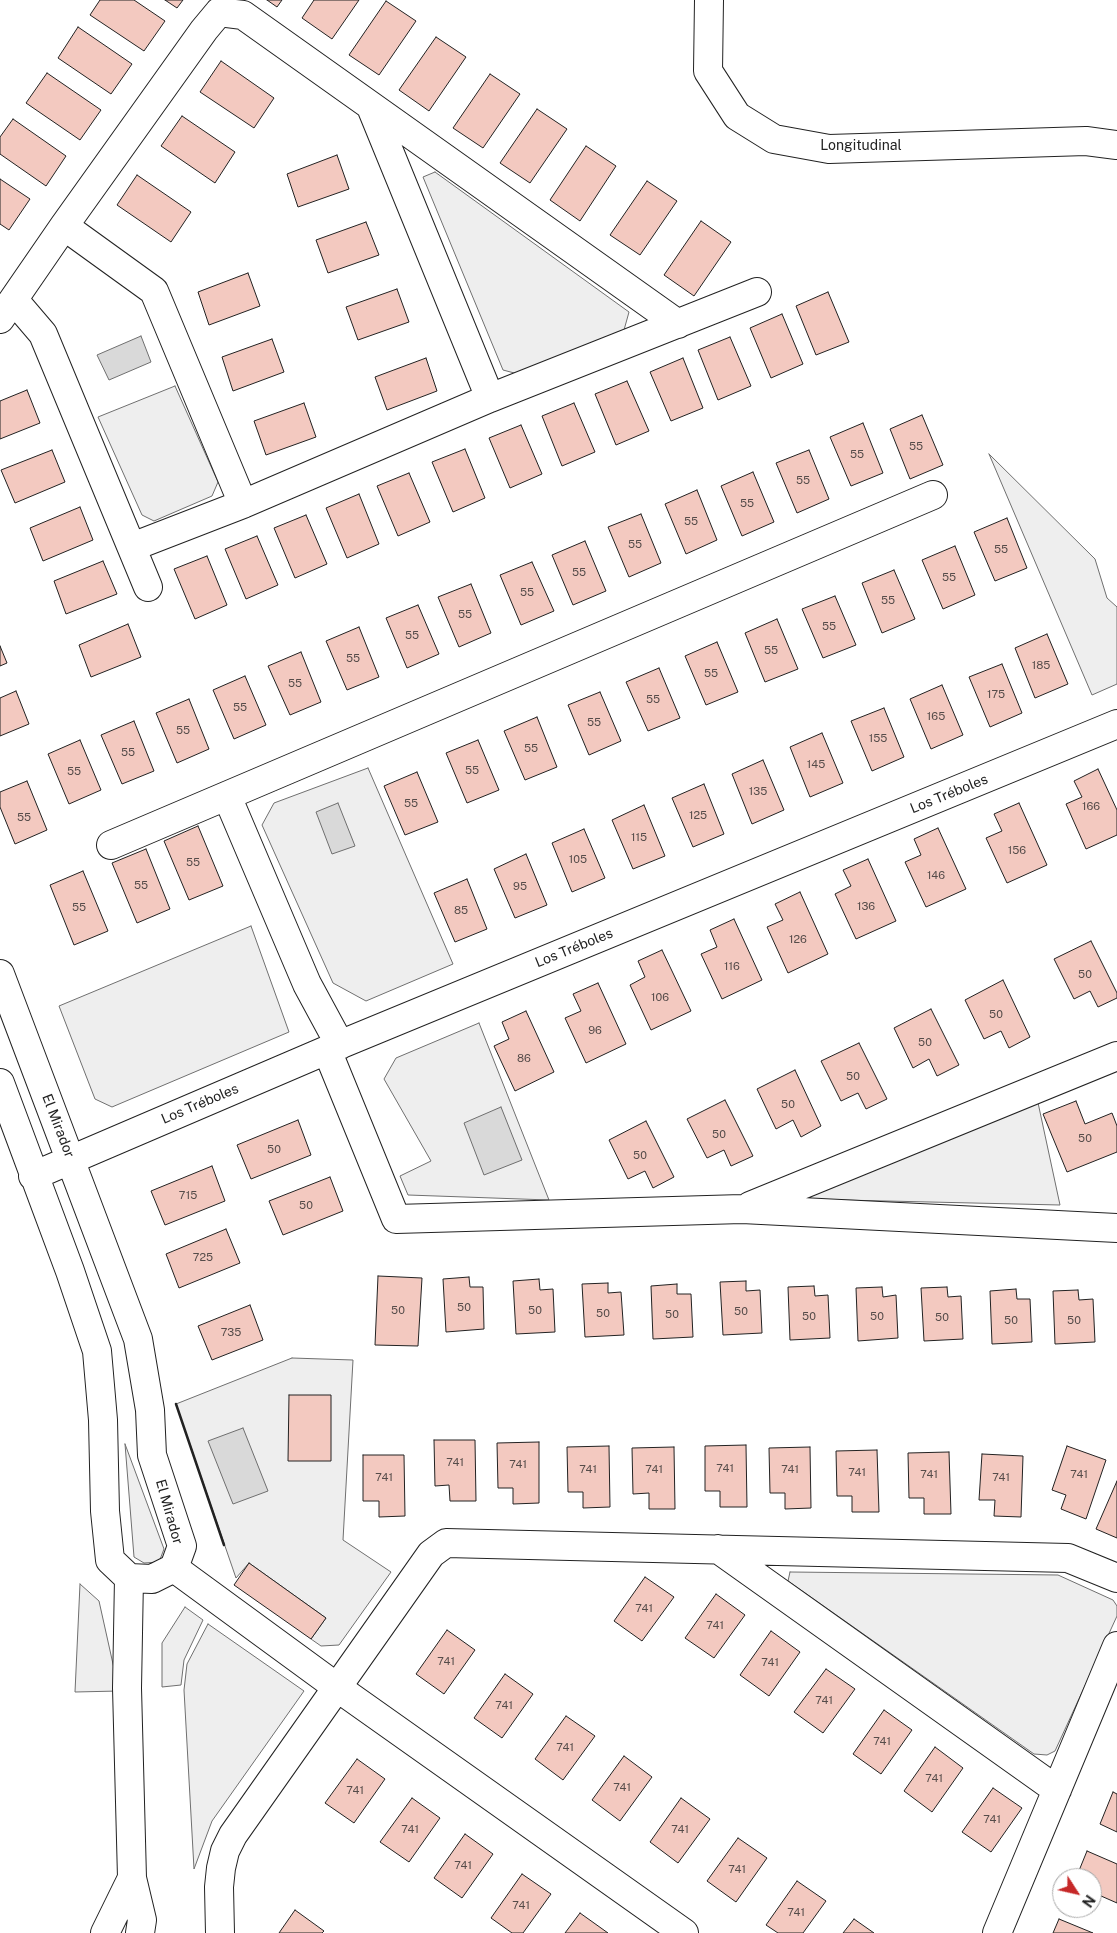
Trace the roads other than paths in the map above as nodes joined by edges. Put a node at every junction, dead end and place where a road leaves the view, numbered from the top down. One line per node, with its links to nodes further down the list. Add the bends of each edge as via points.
1 (709, 0): 4 (street, Longitudinal, via 708,71 736,116 774,140 829,149 1086,141)
2 (222, 6): 3 (street, via 243,15); 5 (street)
3 (371, 106): 8 (street); 9 (street)
4 (1117, 145)
5 (64, 226): 7 (street); 11 (street, via 154,291)
6 (757, 292): 8 (street)
7 (7, 309): 12 (street, via 43,334)
8 (678, 324): 9 (street)
9 (490, 398): 11 (street)
10 (933, 495): 15 (street)
11 (243, 504): 12 (street)
12 (132, 547): 13 (street)
13 (148, 587)
14 (1117, 724): 18 (street, Los Tréboles)
15 (227, 796): 16 (street); 18 (street)
16 (111, 845)
17 (0, 974): 21 (street, El Mirador)
18 (334, 1048): 21 (street, Los Tréboles); 23 (street, via 396,1218)
19 (1117, 1056): 23 (street)
20 (0, 1083): 22 (street)
21 (70, 1159): 22 (street, Los Tréboles); 26 (street, El Mirador, via 138,1339 150,1410 152,1455 182,1546)
22 (33, 1176): 27 (street, via 97,1351 110,1560)
23 (742, 1209): 24 (street)
24 (1117, 1228)
25 (718, 1549): 28 (street, via 1068,1558); 30 (street, via 446,1544 431,1554); 31 (street)
26 (174, 1568): 27 (street, via 152,1579); 30 (street)
27 (129, 1578): 32 (street, via 127,1688)
28 (1117, 1578)
29 (1117, 1646): 31 (street)
30 (338, 1688): 35 (street, via 233,1835 225,1851 219,1887); 36 (street)
31 (1057, 1790): 37 (street)
32 (132, 1878): 33 (street); 34 (street, via 142,1920)
33 (105, 1933)
34 (140, 1933)
35 (220, 1933)
36 (684, 1933)
37 (997, 1933)

